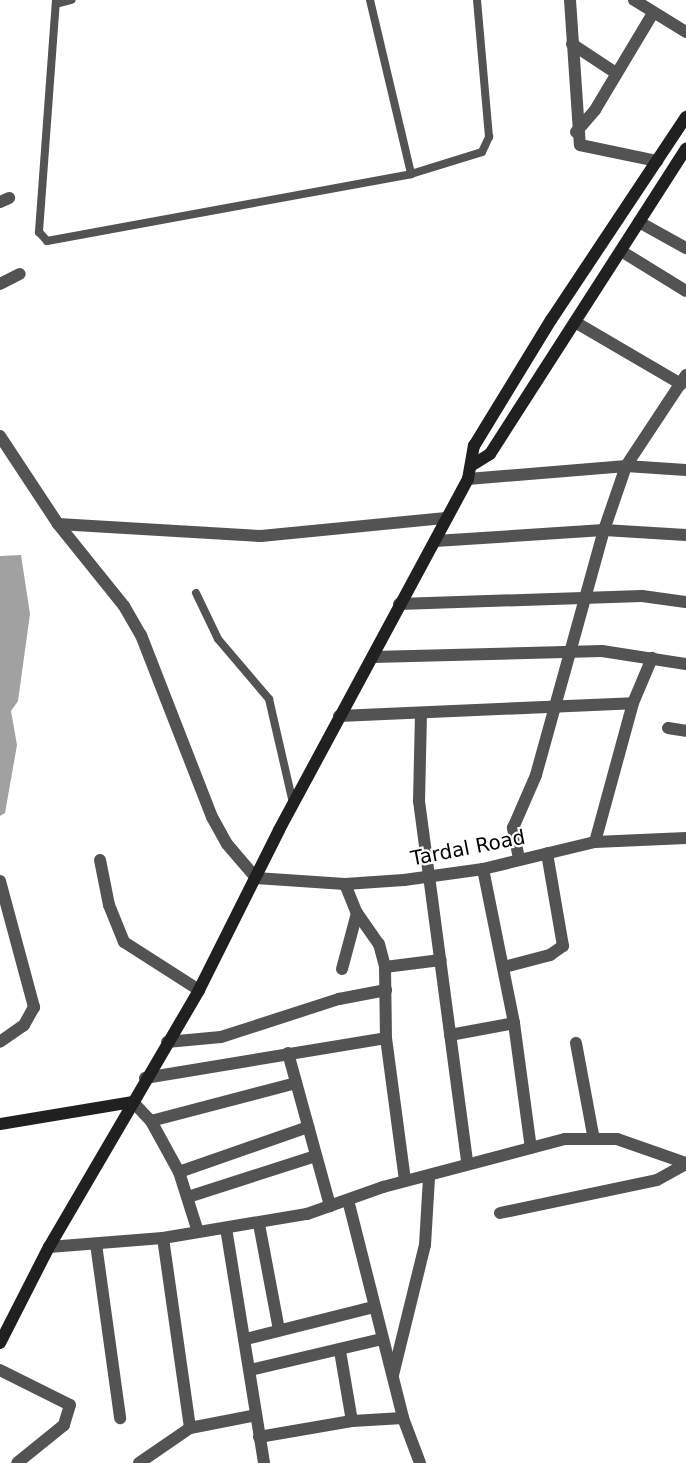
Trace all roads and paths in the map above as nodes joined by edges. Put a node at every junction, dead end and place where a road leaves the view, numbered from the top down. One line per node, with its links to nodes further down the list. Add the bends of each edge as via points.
1 (71, 0): 6 (lane)
2 (370, 0): 15 (lane)
3 (477, 0): 15 (lane, via 487,146 470,158)
4 (570, 0): 9 (street)
5 (634, 0): 7 (street)
6 (56, 2): 15 (lane, via 39,232 47,241)
7 (653, 13): 8 (street); 10 (street)
8 (686, 32)
9 (572, 44): 10 (street); 12 (street)
10 (616, 73): 12 (street)
11 (686, 117): 14 (main road)
12 (576, 132): 14 (street, via 584,147)
13 (685, 154): 16 (main road)
14 (657, 161): 25 (main road, via 474,446)
15 (411, 174)
16 (639, 222): 17 (street); 18 (main road)
17 (686, 248)
18 (621, 251): 21 (street); 22 (main road)
19 (20, 274): 20 (street)
20 (0, 284)
21 (686, 291)
22 (575, 322): 23 (street); 25 (main road, via 490,454)
23 (683, 380): 26 (street)
24 (0, 436): 30 (street)
25 (474, 464): 28 (main road)
26 (626, 466): 27 (street); 28 (street); 31 (street)
27 (686, 470)
28 (468, 479): 29 (main road)
29 (446, 518): 30 (street, via 261,536); 33 (main road)
30 (58, 524): 56 (street, via 124,606 141,634 212,817 226,844)
31 (604, 530): 32 (street); 33 (street); 35 (street)
32 (686, 535)
33 (435, 541): 37 (main road)
34 (196, 593): 48 (lane, via 230,656 269,699)
35 (581, 597): 36 (street, via 642,596); 37 (street); 38 (street)
36 (686, 602)
37 (399, 604): 39 (main road)
38 (568, 650): 39 (street); 40 (street, via 625,651); 43 (street)
39 (373, 657): 45 (main road)
40 (652, 658): 41 (street); 42 (street)
41 (686, 664)
42 (633, 703): 43 (street); 50 (street)
43 (556, 704): 44 (street); 52 (street, via 536,775 513,828)
44 (421, 713): 45 (street); 55 (street, via 419,801)
45 (339, 716): 48 (main road)
46 (668, 728): 47 (street)
47 (686, 731)
48 (293, 803): 56 (main road)
49 (686, 838): 50 (street, Tardal Road)
50 (595, 842): 51 (street, Tardal Road)
51 (547, 853): 52 (street, Tardal Road); 62 (street, via 563,946 550,955)
52 (519, 859): 54 (street, Tardal Road)
53 (100, 860): 64 (street, via 109,906 124,942)
54 (483, 869): 55 (street, Tardal Road); 62 (street)
55 (429, 877): 58 (street, Tardal Road); 60 (street)
56 (256, 878): 58 (street, Tardal Road); 64 (main road)
57 (0, 881): 69 (street, via 34,1007 24,1025)
58 (345, 884): 59 (street)
59 (357, 913): 61 (street, via 374,933); 63 (street)
60 (441, 960): 61 (street); 67 (street)
61 (385, 967): 65 (street)
62 (504, 968): 66 (street)
63 (342, 969)
64 (199, 990): 70 (main road)
65 (386, 990): 68 (street); 70 (street, via 339,999 221,1037)
66 (514, 1023): 67 (street); 80 (street)
67 (450, 1035): 82 (street)
68 (386, 1038): 72 (street); 86 (street)
69 (0, 1042)
70 (167, 1042): 73 (main road)
71 (576, 1043): 79 (street)
72 (288, 1053): 73 (street); 74 (street)
73 (145, 1078): 75 (main road)
74 (296, 1083): 76 (street); 78 (street)
75 (133, 1102): 76 (street); 77 (main road); 96 (main road)
76 (151, 1121): 84 (street)
77 (0, 1124)
78 (308, 1127): 81 (street); 84 (street)
79 (593, 1135): 80 (street); 83 (street, via 647,1146)
80 (531, 1148): 82 (street)
81 (316, 1156): 87 (street); 89 (street)
82 (467, 1163): 85 (street)
83 (686, 1164): 90 (street, via 657,1180)
84 (179, 1172): 87 (street)
85 (429, 1177): 86 (street); 105 (street, via 425,1245)
86 (405, 1181): 88 (street)
87 (188, 1197): 93 (street)
88 (348, 1200): 89 (street); 97 (street)
89 (330, 1206): 91 (street)
90 (500, 1213)
91 (259, 1224): 92 (street); 98 (street)
92 (226, 1228): 93 (street); 99 (street)
93 (198, 1232): 94 (street)
94 (163, 1238): 95 (street); 110 (street)
95 (96, 1244): 96 (street); 107 (street)
96 (49, 1247): 101 (main road)
97 (373, 1307): 98 (street); 100 (street)
98 (279, 1330): 99 (street)
99 (246, 1339): 104 (street)
100 (382, 1339): 102 (street); 105 (street)
101 (0, 1343)
102 (340, 1351): 104 (street); 109 (street)
103 (0, 1370): 112 (street, via 70,1405 64,1425)
104 (250, 1370): 106 (street)
105 (393, 1375): 108 (street)
106 (256, 1415): 110 (street); 111 (street)
107 (120, 1418)
108 (403, 1418): 109 (street); 115 (street)
109 (352, 1421): 111 (street)
110 (190, 1428): 113 (street)
111 (259, 1437): 114 (street)
112 (17, 1463)
113 (139, 1463)
114 (264, 1463)
115 (420, 1463)

